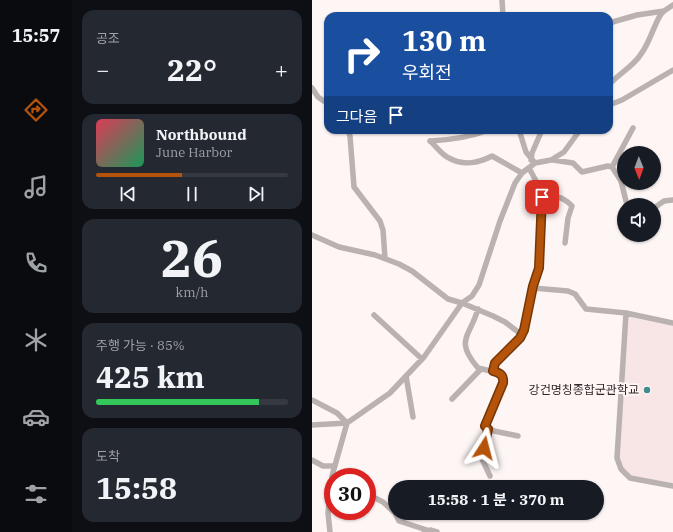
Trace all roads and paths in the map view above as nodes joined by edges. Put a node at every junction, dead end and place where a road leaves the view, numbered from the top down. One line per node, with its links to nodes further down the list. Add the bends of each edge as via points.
1 (502, 0): 4 (street)
2 (673, 5): 3 (street)
3 (664, 10): 5 (street); 7 (street, via 642,54)
4 (503, 12)
5 (613, 22)
6 (673, 70): 10 (street)
7 (613, 79)
8 (312, 88): 9 (street)
9 (324, 101)
10 (613, 103)
11 (633, 128): 19 (street)
12 (349, 134): 28 (street, via 354,187 380,221)
13 (479, 134): 21 (street, via 430,140 448,158 462,163 482,162 492,156)
14 (520, 134): 18 (street, via 526,152)
15 (540, 134): 18 (street, via 532,153)
16 (577, 134): 17 (street, via 564,152)
17 (551, 160): 18 (street, via 539,163); 19 (street, via 573,163 582,172)
18 (533, 161): 20 (street)
19 (612, 167): 22 (street, via 621,181)
20 (529, 168): 21 (street); 24 (street)
21 (522, 173): 30 (street, via 515,183 500,221 479,285 472,296)
22 (625, 198)
23 (673, 200): 25 (street)
24 (542, 202): 27 (street, via 561,197 572,206); 29 (street, via 540,262)
25 (661, 203)
26 (312, 235): 28 (street, via 339,247)
27 (565, 243)
28 (385, 258): 30 (street, via 412,271 448,299)
29 (533, 288): 32 (street, via 568,291 575,294 586,309); 35 (street)
30 (462, 303): 31 (street); 36 (street)
31 (478, 310): 35 (street, via 505,322); 37 (street, via 465,340 467,352)
32 (626, 313): 34 (street); 50 (street, via 617,458 621,469 630,478)
33 (374, 315): 36 (street)
34 (673, 323)
35 (522, 335): 38 (street, via 495,363)
36 (422, 359): 39 (street)
37 (481, 369): 38 (street); 40 (street)
38 (493, 371): 45 (street, via 504,379 487,419 485,426)
39 (406, 376): 42 (street); 43 (street, via 390,393)
40 (452, 399)
41 (312, 400): 43 (street, via 337,413)
42 (413, 417)
43 (347, 423): 44 (street); 48 (street)
44 (312, 425)
45 (488, 429): 46 (street); 49 (street, via 482,459)
46 (518, 436)
47 (312, 460): 48 (street, via 323,466)
48 (334, 466)
49 (490, 476)
50 (673, 486)
51 (376, 498): 52 (street)
52 (388, 507)
53 (329, 520): 56 (street)
54 (398, 520): 55 (street)
55 (425, 531): 57 (street)
56 (330, 532)
57 (437, 532)

